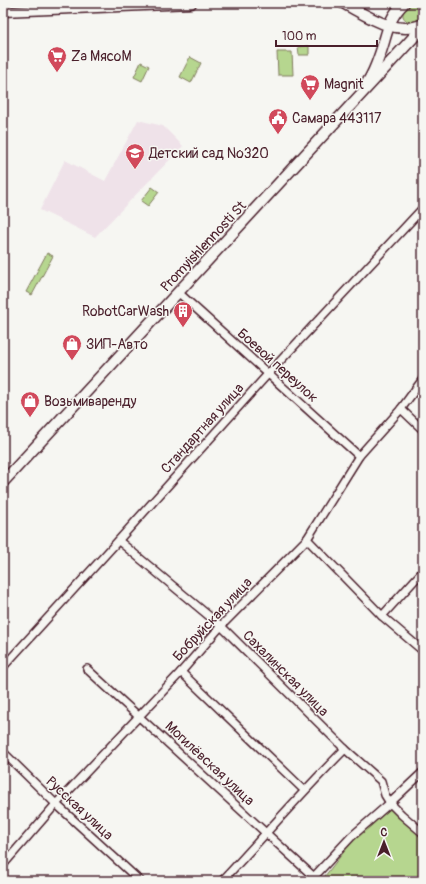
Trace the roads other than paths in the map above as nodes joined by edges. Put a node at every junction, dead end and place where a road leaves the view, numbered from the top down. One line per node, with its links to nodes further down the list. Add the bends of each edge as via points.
1 (191, 3): 4 (main road)
2 (343, 3): 5 (main road)
3 (402, 5): 5 (main road, via 395,12); 6 (main road, via 399,17 402,23 406,27)
4 (3, 11)
5 (389, 25): 6 (main road, via 404,28); 7 (main road, via 380,56)
6 (422, 26): 7 (main road, Promyishlennosti St)
7 (362, 94): 9 (main road, Promyishlennosti St)
8 (423, 208): 10 (street, Стандартная улица)
9 (179, 293): 10 (street, Боевой переулок); 15 (main road, Promyishlennosti St)
10 (268, 374): 14 (street, Боевой переулок); 17 (street, Стандартная улица)
11 (423, 379): 12 (street, Бобруйская улица)
12 (401, 409): 13 (street); 14 (street, Бобруйская улица)
13 (423, 430)
14 (359, 456): 16 (street, Бобруйская улица)
15 (3, 482)
16 (307, 539): 19 (street); 20 (street, Бобруйская улица)
17 (119, 541): 20 (street, Сахалинская улица); 22 (street, Стандартная улица)
18 (423, 571): 19 (street)
19 (382, 616): 21 (street)
20 (221, 626): 24 (street, Бобруйская улица); 26 (street, Сахалинская улица)
21 (423, 651)
22 (3, 667)
23 (87, 669): 25 (street, Могилёвская улица)
24 (181, 672): 25 (street, Бобруйская улица); 29 (street)
25 (139, 716): 31 (street, Бобруйская улица); 32 (street, Могилёвская улица)
26 (345, 749): 29 (street); 30 (street, Сахалинская улица, via 381,781)
27 (3, 752): 31 (street, Русская улица)
28 (423, 772): 30 (street)
29 (304, 790): 32 (street)
30 (390, 803): 33 (street, Сахалинская улица); 35 (street, via 351,836)
31 (56, 804): 34 (street, Бобруйская улица); 36 (street, Русская улица)
32 (266, 834): 35 (street, Могилёвская улица); 37 (street)
33 (423, 834)
34 (3, 865)
35 (312, 879)
36 (140, 881)
37 (222, 881)

